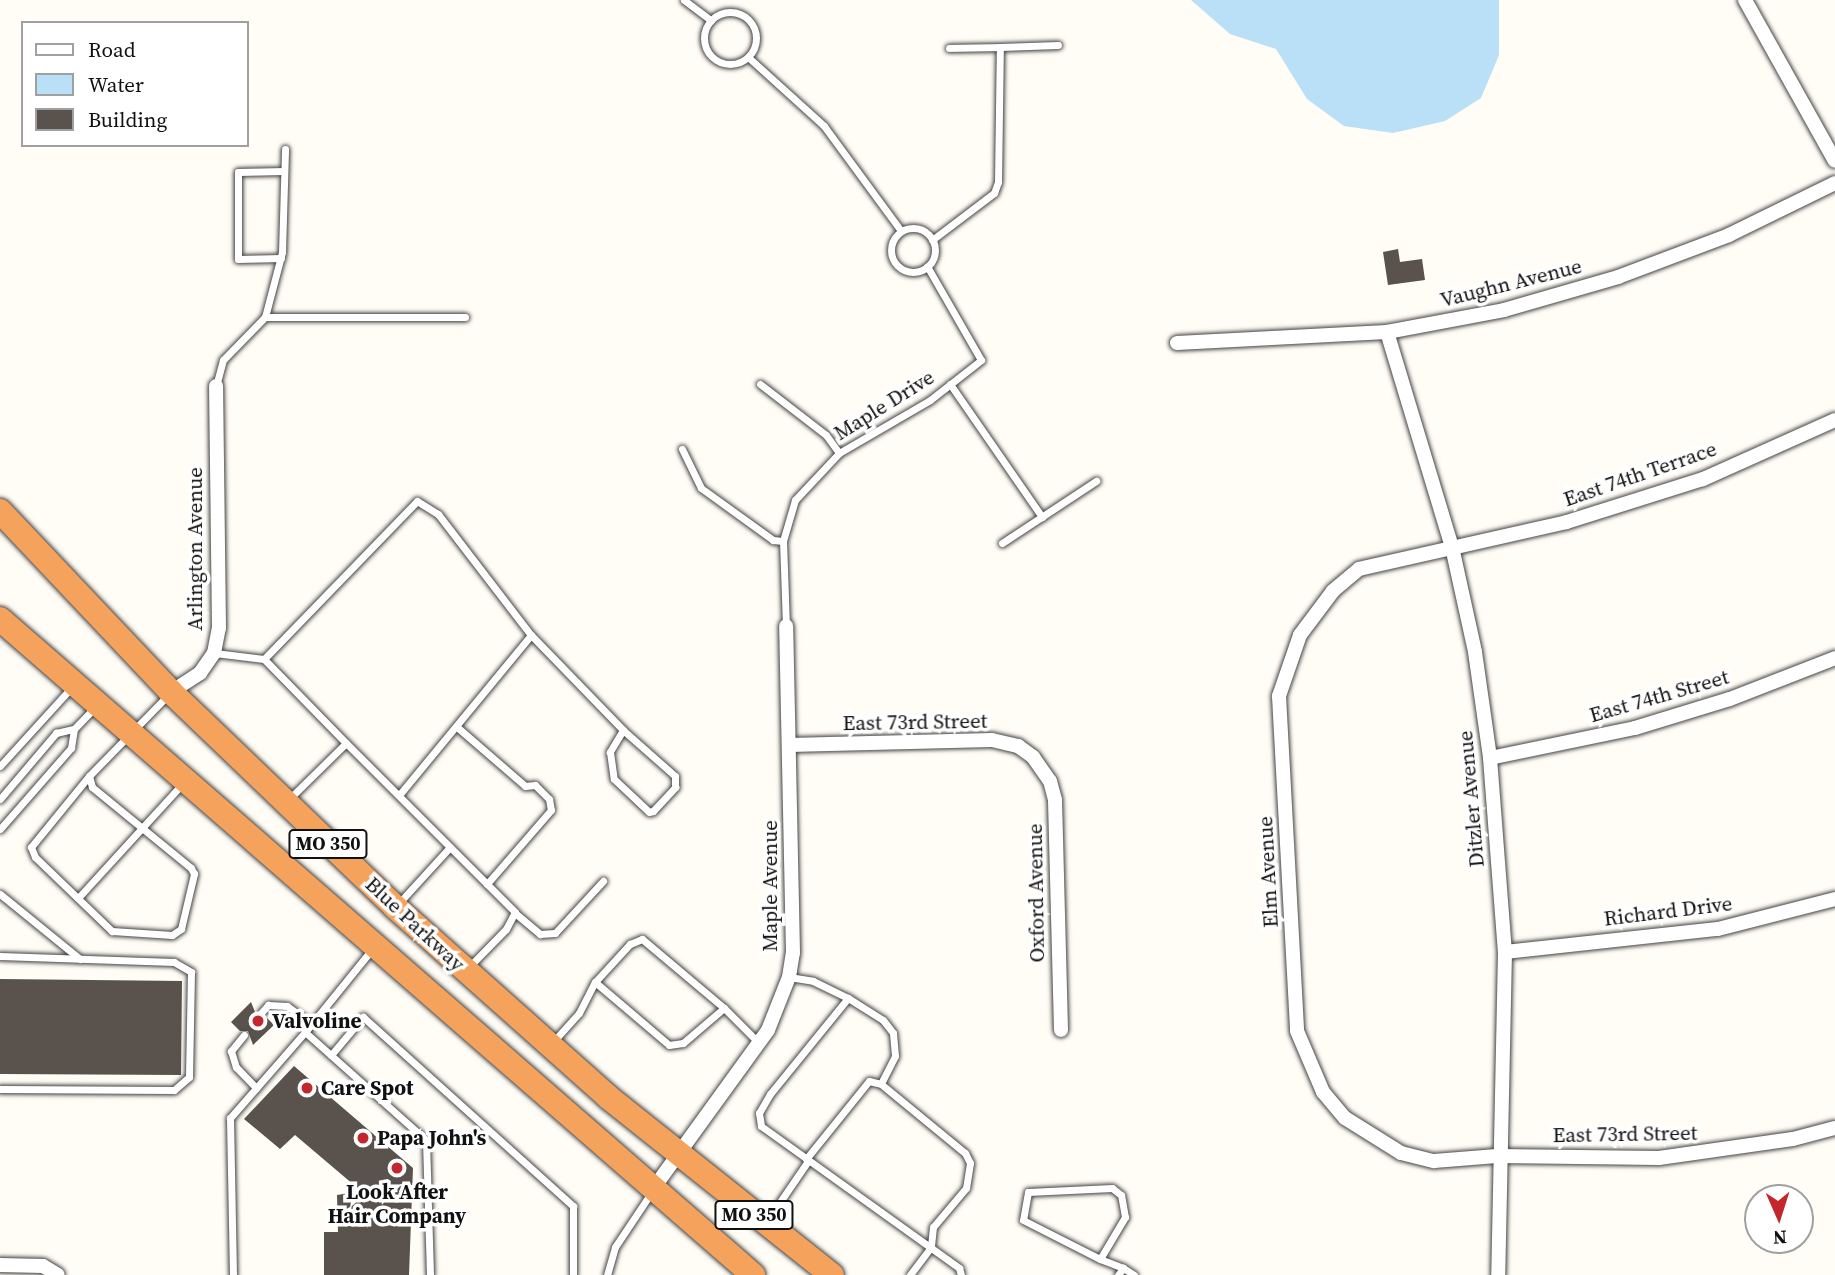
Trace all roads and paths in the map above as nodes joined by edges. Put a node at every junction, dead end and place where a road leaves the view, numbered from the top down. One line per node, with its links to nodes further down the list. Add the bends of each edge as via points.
1 (684, 0): 3 (lane)
2 (1745, 0): 9 (street)
3 (711, 20): 7 (lane, via 704,36 708,53 732,64); 7 (lane, via 735,12 749,20 756,35)
4 (1058, 45): 5 (lane)
5 (1000, 47): 6 (lane); 13 (lane, via 998,182 994,193)
6 (949, 48)
7 (748, 57): 12 (lane, via 824,126)
8 (285, 149): 10 (lane)
9 (1835, 160)
10 (284, 171): 14 (lane); 14 (lane, via 238,172 238,259)
11 (1835, 183): 18 (street, Vaughn Avenue, via 1729,235 1618,277 1504,310)
12 (901, 231): 13 (lane, via 915,228); 15 (lane, via 890,249 895,263 914,272)
13 (932, 240): 15 (lane, via 934,254)
14 (281, 258): 16 (lane)
15 (927, 266): 21 (lane, Maple Drive, via 981,359)
16 (265, 317): 17 (lane); 22 (lane, via 223,360)
17 (465, 317)
18 (1387, 332): 19 (street, Vaughn Avenue); 31 (street, Ditzler Avenue)
19 (1177, 343)
20 (760, 384): 25 (lane, via 826,435)
21 (950, 384): 25 (lane, Maple Drive); 28 (lane)
22 (216, 386): 35 (street, Arlington Avenue, via 219,628)
23 (1835, 420): 31 (street, East 74th Terrace, via 1703,479 1567,522)
24 (682, 449): 29 (lane, via 701,488 774,540)
25 (839, 453): 29 (lane, Maple Drive, via 795,499)
26 (1096, 481): 28 (lane)
27 (0, 511): 39 (highway, Blue Parkway / MO 350)
28 (1042, 517): 30 (lane)
29 (783, 541): 33 (lane, Maple Drive)
30 (1002, 543)
31 (1451, 547): 47 (street, Ditzler Avenue, via 1475,652); 87 (street, Elm Avenue, via 1359,569 1315,612 1287,666 1279,696 1297,1031 1323,1092 1345,1118 1371,1138 1401,1153 1434,1161)
32 (0, 619): 38 (highway, Blue Parkway / MO 350)
33 (786, 626): 46 (street, Maple Avenue)
34 (531, 635): 37 (lane, via 438,514 417,501); 41 (lane); 43 (lane)
35 (214, 653): 37 (lane); 39 (street, Arlington Avenue, via 200,673)
36 (1835, 658): 47 (street, East 74th Street, via 1730,699 1636,728)
37 (264, 659): 45 (lane)
38 (75, 684): 40 (highway, Blue Parkway / MO 350); 49 (lane)
39 (171, 692): 44 (lane); 54 (highway, Blue Parkway / MO 350)
40 (98, 704): 42 (lane); 44 (highway, Blue Parkway / MO 350)
41 (457, 727): 52 (lane); 59 (lane, via 525,786 535,785 549,799 551,810)
42 (74, 729): 53 (lane, via 56,733); 56 (lane, via 71,748)
43 (623, 730): 43 (lane, via 611,752 614,779 653,811 675,788 675,776)
44 (131, 733): 50 (lane); 51 (highway, Blue Parkway / MO 350)
45 (346, 743): 52 (lane); 54 (lane)
46 (789, 745): 48 (street, East 73rd Street, via 992,740 1018,746); 70 (street, Maple Avenue, via 793,953)
47 (1490, 758): 66 (street, Ditzler Avenue)
48 (1037, 761): 76 (street, Oxford Avenue, via 1055,800)
49 (0, 766)
50 (89, 776): 55 (lane, via 92,787); 61 (lane, via 31,847 35,857)
51 (185, 780): 55 (lane); 65 (highway, Blue Parkway / MO 350)
52 (399, 796): 57 (lane)
53 (0, 799)
54 (285, 803): 63 (highway, Blue Parkway / MO 350)
55 (145, 827): 61 (lane); 61 (lane, via 194,874 181,929 172,935 112,931)
56 (0, 829)
57 (450, 847): 59 (lane); 63 (lane)
58 (603, 881): 64 (lane, via 555,933 540,934)
59 (486, 884): 64 (lane)
60 (0, 894): 68 (lane)
61 (78, 898)
62 (1835, 900): 66 (street, Richard Drive, via 1718,929)
63 (395, 907): 69 (highway, Blue Parkway / MO 350)
64 (515, 913): 69 (lane, via 506,929)
65 (374, 946): 75 (lane); 89 (highway, Blue Parkway / MO 350)
66 (1505, 952): 87 (street, Ditzler Avenue)
67 (0, 957): 68 (lane)
68 (81, 959): 84 (lane, via 174,962 191,972 189,1077 174,1090)
69 (465, 970): 80 (highway, Blue Parkway / MO 350)
70 (789, 977): 72 (lane, via 813,981); 79 (street, Maple Avenue)
71 (595, 982): 73 (lane, via 669,1045 683,1043); 73 (lane, via 630,944 642,939); 80 (lane, via 579,1013)
72 (848, 999): 82 (lane, via 883,1020 892,1033 895,1056); 88 (lane, via 759,1113 761,1126)
73 (724, 1008): 79 (lane)
74 (261, 1013): 75 (lane, via 268,1005 287,1006)
75 (312, 1024): 77 (lane)
76 (1061, 1030)
77 (305, 1032): 81 (lane); 83 (lane)
78 (244, 1035): 83 (lane, via 231,1051 236,1068)
79 (759, 1042): 86 (street, Maple Avenue)
80 (549, 1046): 86 (highway, Blue Parkway / MO 350)
81 (331, 1055): 97 (lane, via 426,1140); 98 (lane, via 363,1017 573,1206)
82 (881, 1084): 88 (lane, via 869,1081); 91 (lane, via 965,1153 970,1163 966,1188 933,1227)
83 (256, 1088): 96 (lane, via 230,1118)
84 (0, 1089)
85 (1835, 1128): 87 (street, East 73rd Street, via 1793,1139 1659,1158)
86 (677, 1156): 89 (street, Maple Avenue); 90 (highway, Blue Parkway / MO 350)
87 (1497, 1156): 105 (street, Ditzler Avenue)
88 (807, 1160): 90 (lane); 91 (lane)
89 (653, 1189): 99 (lane, via 615,1247); 100 (highway, Blue Parkway / MO 350)
90 (765, 1223): 101 (highway, Blue Parkway / MO 350)
91 (931, 1247): 102 (lane); 103 (lane, via 959,1268)
92 (1100, 1259): 92 (lane, via 1023,1220 1028,1192 1111,1188 1121,1195 1125,1217); 94 (lane)
93 (0, 1265): 95 (street)
94 (1120, 1271): 104 (lane)
95 (53, 1272)
96 (233, 1275)
97 (430, 1275)
98 (573, 1275)
99 (607, 1275)
100 (753, 1275)
101 (832, 1275)
102 (910, 1275)
103 (961, 1275)
104 (1134, 1275)
105 (1498, 1275)

